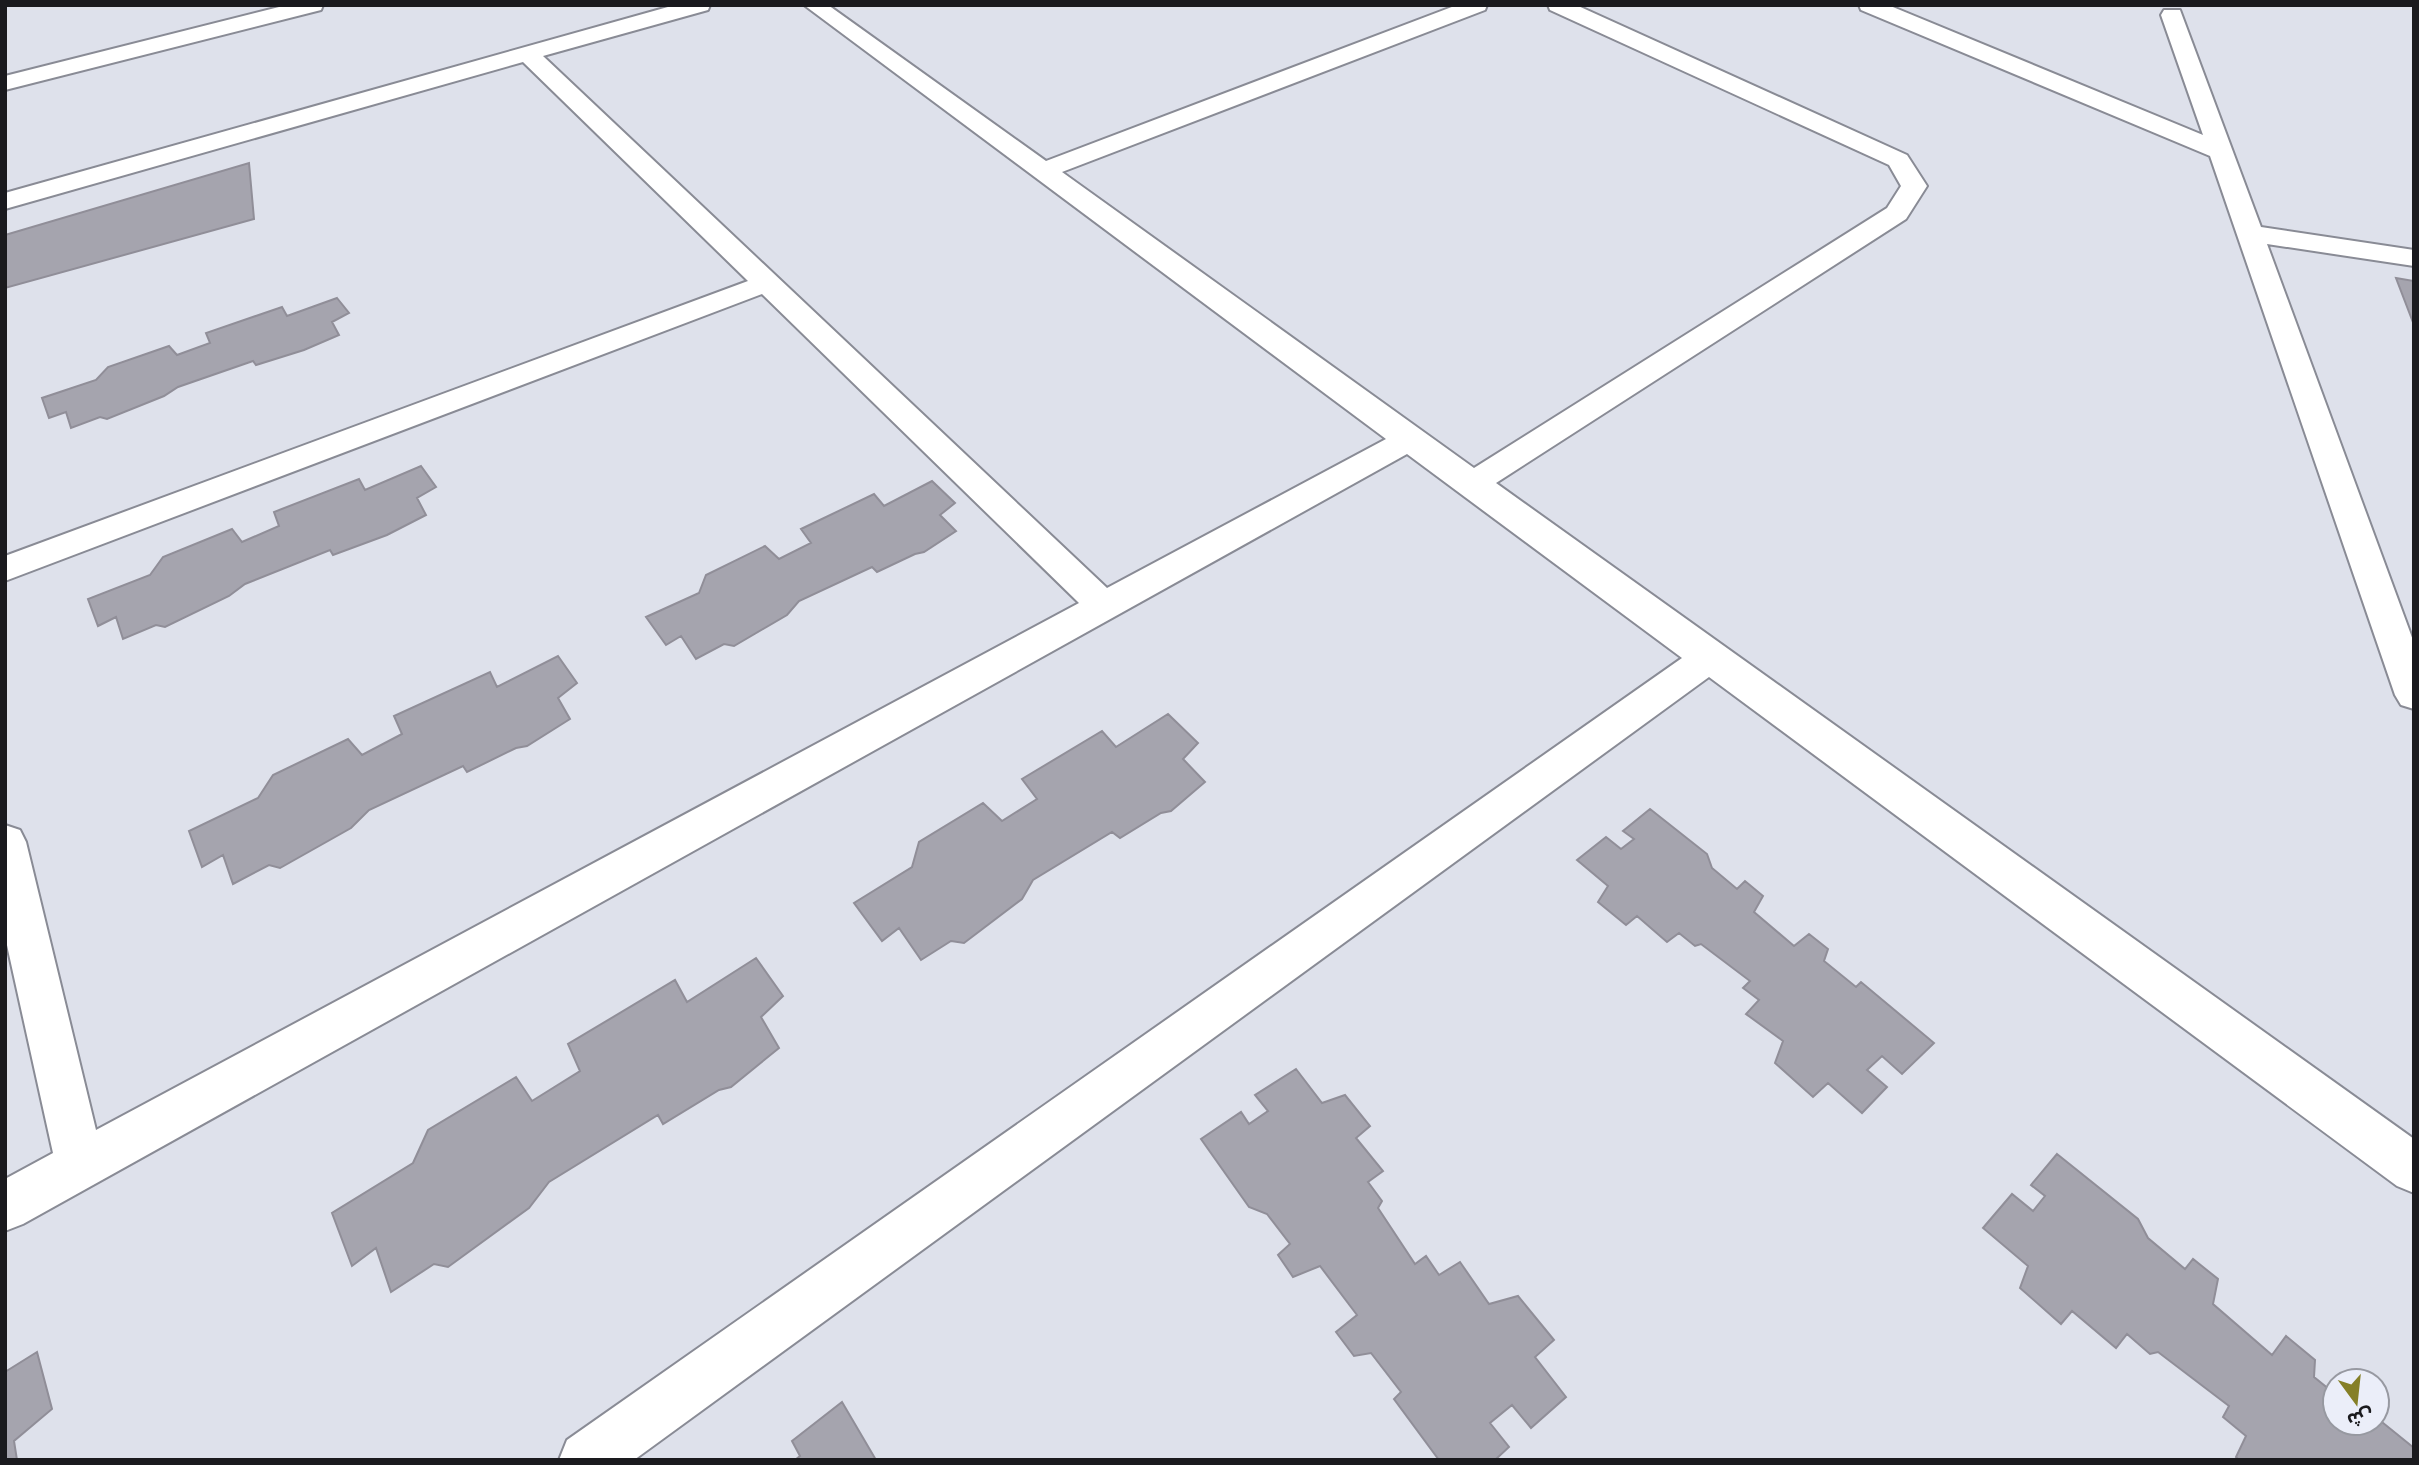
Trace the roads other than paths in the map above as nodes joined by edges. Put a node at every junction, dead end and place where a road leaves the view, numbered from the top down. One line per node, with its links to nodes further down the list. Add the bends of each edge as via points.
1 (313, 5): 9 (street)
2 (700, 5): 8 (street)
3 (814, 5): 11 (street)
4 (1477, 5): 11 (street)
5 (1558, 5): 17 (street, via 1898,160 1914,186 1897,214)
6 (1869, 5): 10 (street)
7 (2172, 15): 10 (street)
8 (529, 55): 12 (street); 15 (street)
9 (5, 83)
10 (2219, 151): 13 (street)
11 (1042, 171): 16 (street)
12 (5, 201)
13 (2248, 233): 14 (street); 21 (street)
14 (2414, 258)
15 (767, 283): 18 (street); 19 (street)
16 (1410, 439): 17 (street); 19 (street)
17 (1472, 484): 20 (street)
18 (5, 569)
19 (1104, 607): 23 (street)
20 (1710, 657): 24 (street); 26 (street)
21 (2414, 695)
22 (5, 842): 23 (street)
23 (80, 1165): 25 (street)
24 (2414, 1169)
25 (5, 1206)
26 (587, 1460)

